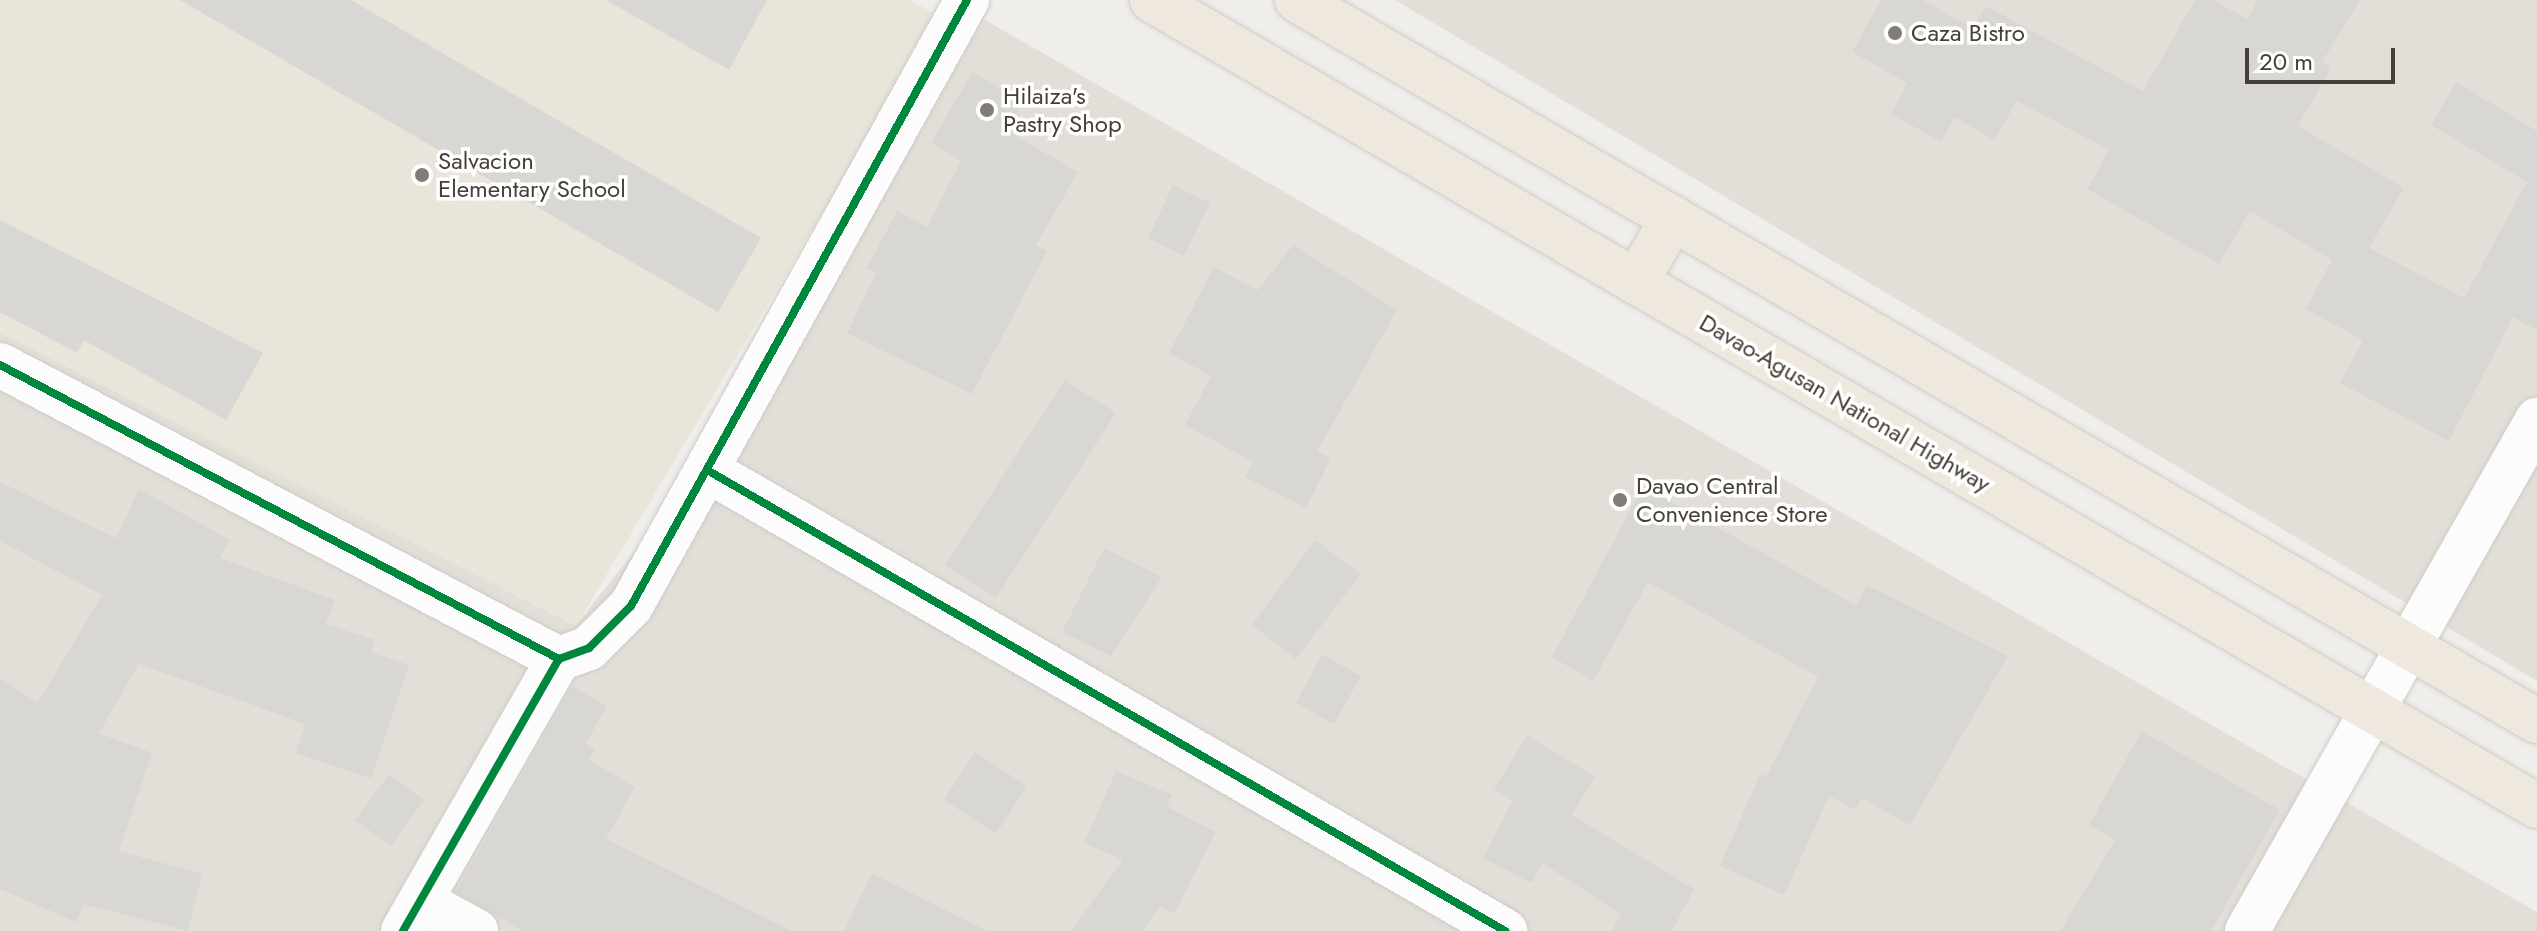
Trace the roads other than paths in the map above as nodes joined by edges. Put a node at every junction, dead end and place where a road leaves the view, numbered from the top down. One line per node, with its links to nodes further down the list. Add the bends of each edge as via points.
1 (967, 0): 8 (street)
2 (1152, 0): 5 (highway, Davao-Agusan National Highway)
3 (1297, 0): 4 (highway)
4 (1673, 218): 5 (highway); 9 (highway)
5 (1636, 282): 11 (highway, Davao-Agusan National Highway)
6 (0, 365): 10 (street)
7 (2537, 420): 9 (street)
8 (707, 470): 10 (street, via 631,606 589,648); 16 (street)
9 (2408, 646): 11 (street); 12 (highway)
10 (559, 659): 14 (street)
11 (2372, 710): 13 (highway, Davao-Agusan National Highway); 17 (street)
12 (2537, 721)
13 (2537, 806)
14 (412, 916): 15 (street)
15 (476, 931)
16 (1505, 931)
17 (2247, 931)

